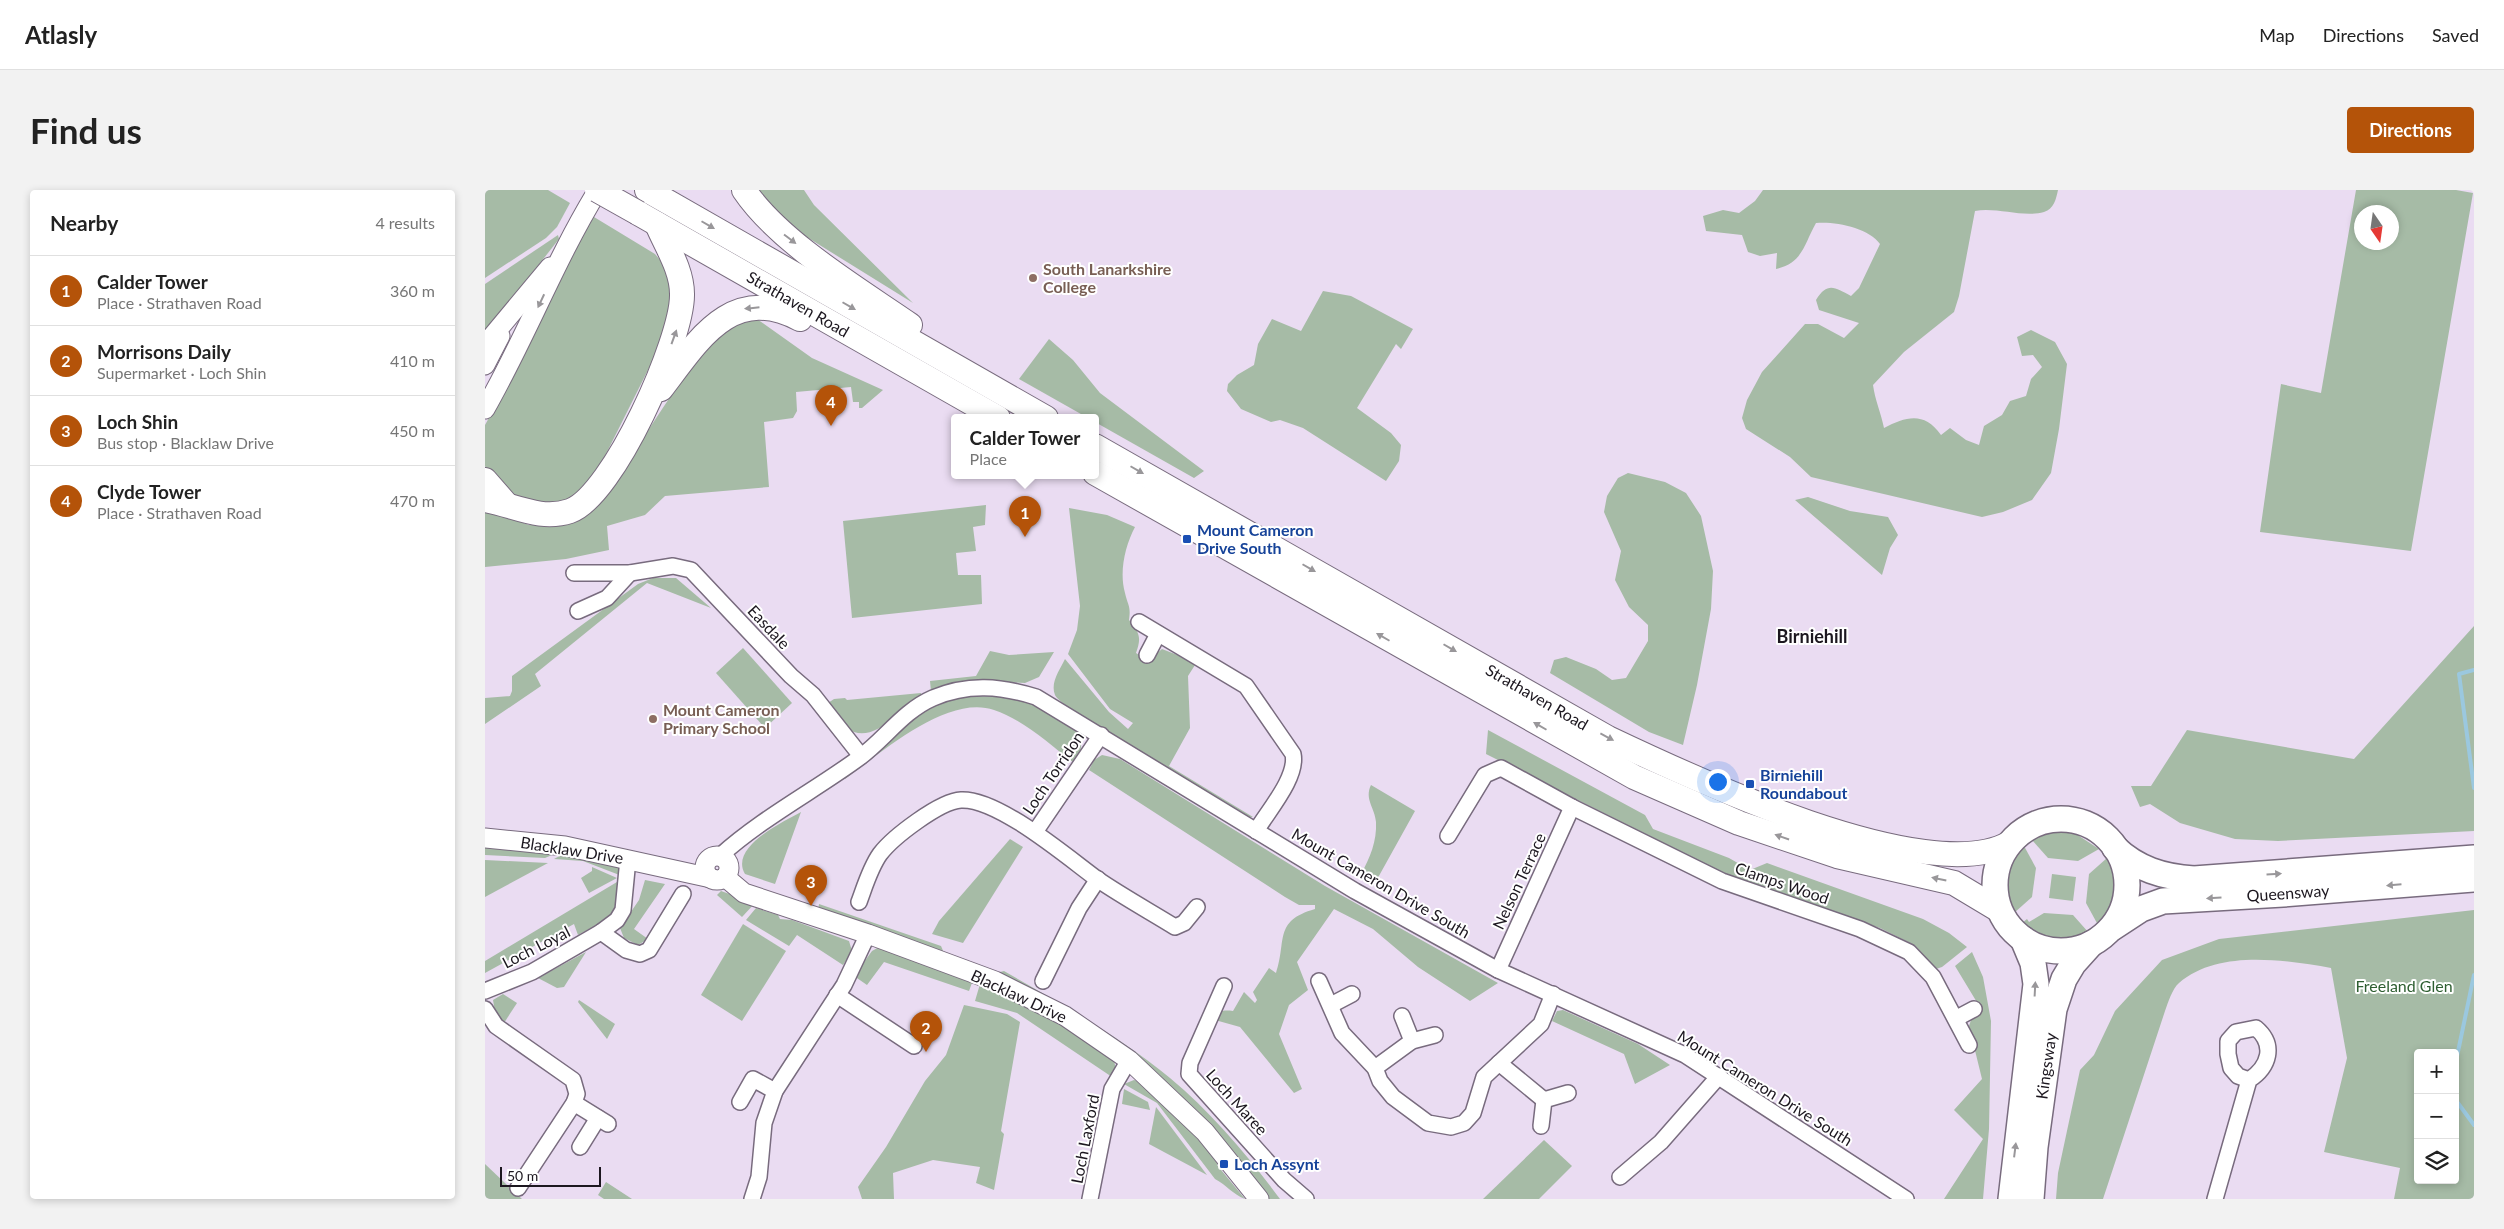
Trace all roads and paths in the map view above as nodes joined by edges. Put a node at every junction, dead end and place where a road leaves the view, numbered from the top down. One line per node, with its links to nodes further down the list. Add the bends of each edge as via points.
1 (597, 190): 4 (main road, Strathaven Road, bridge); 5 (street)
2 (744, 190): 13 (main road, one-way to 13, via 765,217 810,253 919,331 998,377)
3 (656, 195): 12 (main road, Strathaven Road, one-way to 12)
4 (647, 218): 9 (main road, Strathaven Road); 14 (main road, one-way to 4, via 682,308 680,277)
5 (560, 257): 6 (street); 10 (street, one-way to 10, via 508,369)
6 (519, 302): 7 (street); 8 (street)
7 (485, 345)
8 (485, 365)
9 (956, 394): 11 (main road, Strathaven Road); 14 (main road, one-way to 14, via 876,359 793,315 755,307 728,315 707,331)
10 (485, 409)
11 (991, 414)
12 (1040, 414)
13 (1042, 414)
14 (642, 415): 18 (main road, via 606,478 591,498 579,507 547,516)
15 (1099, 448): 32 (main road, Strathaven Road, one-way to 32, via 1608,738 1689,777 1773,811 1896,846 1973,854 1994,851)
16 (1099, 475): 45 (main road, Strathaven Road, one-way to 16, via 1954,883 1837,856 1739,823 1634,778)
17 (485, 480): 18 (main road)
18 (495, 502)
19 (630, 572): 20 (street, Easdale); 21 (street, via 607,598); 26 (street, Easdale, via 673,566 691,570 813,695)
20 (575, 573)
21 (578, 611)
22 (1139, 622): 23 (street)
23 (1158, 634): 24 (street); 28 (street, via 1246,686 1293,754 1295,764 1290,778)
24 (1147, 655)
25 (1101, 735): 26 (street, Mount Cameron Drive South, via 1036,697 982,686 949,693 918,706); 28 (street, Mount Cameron Drive South); 29 (street, Loch Torridon)
26 (861, 756): 34 (street, Mount Cameron Drive South)
27 (1572, 807): 30 (street, Clamps Wood, via 1501,768 1485,775); 50 (street, Nelson Terrace); 62 (street, Clamps Wood, via 1722,881 1860,929 1909,952 1933,977)
28 (1256, 831): 50 (street, Mount Cameron Drive South, via 1355,891)
29 (1035, 832): 40 (street, Loch Torridon); 43 (street, Loch Torridon, via 977,802 947,803 881,853)
30 (1448, 836)
31 (485, 838): 36 (street, Blacklaw Drive, via 565,846)
32 (2010, 843): 33 (highway, via 2038,823 2068,820 2096,830); 45 (highway, via 2002,854 1996,875 1995,896)
33 (2115, 848): 38 (highway, Queensway, one-way to 38, via 2139,867 2194,879); 48 (highway, via 2124,868 2127,889 2121,911)
34 (715, 858): 37 (street, Blacklaw Drive); 39 (street, via 729,865)
35 (2474, 858): 38 (highway, Queensway)
36 (628, 859): 37 (street, Blacklaw Drive); 46 (street, Loch Loyal, via 623,910 617,920)
37 (658, 865): 39 (street, Blacklaw Drive, via 691,875)
38 (2441, 871): 41 (highway, Queensway); 48 (highway, Queensway, one-way to 48, via 2283,894 2163,901 2141,909)
39 (718, 877): 47 (street, Blacklaw Drive, via 744,893)
40 (1098, 879): 44 (street, Loch Torridon, via 1175,927 1184,923); 51 (street, via 1079,908)
41 (2474, 879)
42 (683, 894): 46 (street, via 649,950 640,954 626,950)
43 (859, 902)
44 (1197, 907)
45 (1999, 910): 49 (highway)
46 (601, 932): 54 (street, Loch Loyal, via 532,972)
47 (868, 934): 57 (street); 68 (street, Blacklaw Drive, via 995,981 1065,1016)
48 (2100, 937): 49 (highway, via 2074,950 2056,951 2039,948); 88 (highway, Kingsway, via 2073,964 2054,1009)
49 (2023, 939): 87 (highway, Kingsway, one-way to 49, via 2036,984 2033,963)
50 (1497, 970): 56 (street, Mount Cameron Drive South)
51 (1043, 981)
52 (1319, 981): 58 (street)
53 (1224, 986): 85 (street, Loch Maree, via 1190,1063 1189,1074 1284,1180)
54 (485, 991)
55 (1352, 994): 58 (street)
56 (1553, 994): 69 (street, via 1541,1024); 71 (street, Mount Cameron Drive South, via 1685,1055)
57 (837, 995): 67 (street); 73 (street)
58 (1331, 1005): 70 (street, via 1343,1033)
59 (485, 1009): 63 (street)
60 (1974, 1009): 62 (street)
61 (1402, 1016): 65 (street)
62 (1957, 1018): 66 (street, Clamps Wood)
63 (490, 1030): 77 (street, via 573,1080 577,1094)
64 (1435, 1035): 65 (street)
65 (1412, 1041): 70 (street)
66 (1969, 1045)
67 (914, 1046)
68 (1129, 1060): 83 (street, Loch Laxford, via 1113,1090); 84 (street, Blacklaw Drive, via 1205,1132)
69 (1499, 1063): 70 (street, via 1484,1076 1473,1113 1464,1123 1451,1127 1427,1123 1393,1097 1380,1081); 75 (street)
70 (1375, 1068)
71 (1719, 1076): 80 (street, via 1661,1142); 86 (street, Mount Cameron Drive South)
72 (2249, 1080): 89 (street)
73 (775, 1091): 76 (street, via 753,1079); 82 (street, via 764,1123 759,1177)
74 (1568, 1094): 75 (street)
75 (1544, 1100): 78 (street)
76 (740, 1102)
77 (574, 1103): 79 (street, via 603,1121); 81 (street)
78 (1541, 1126)
79 (579, 1147)
80 (1620, 1177)
81 (518, 1188)
82 (752, 1199)
83 (1090, 1199)
84 (1259, 1199)
85 (1306, 1199)
86 (1906, 1199)
87 (2011, 1199)
88 (2031, 1199)
89 (2215, 1199)

